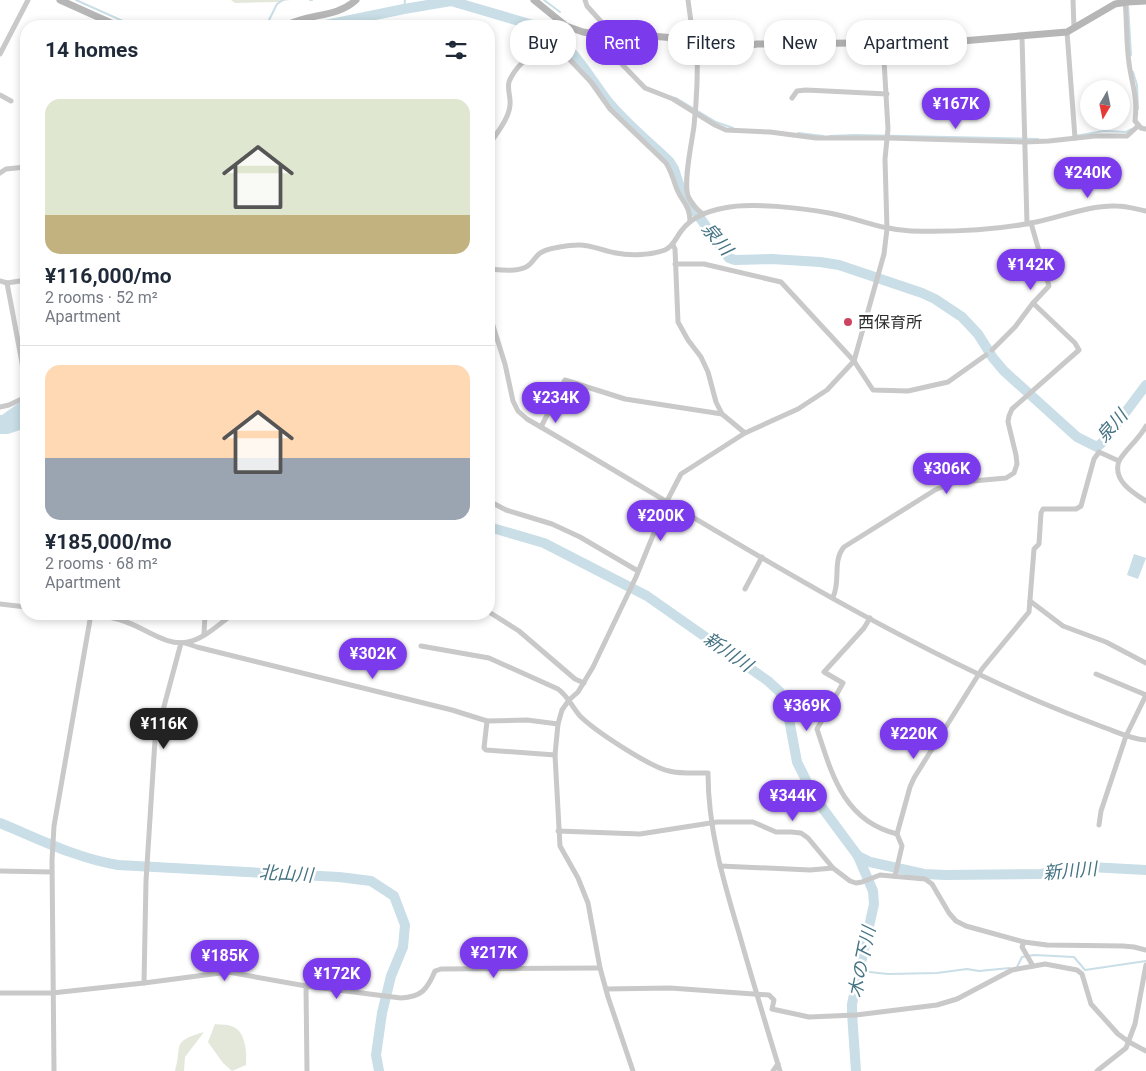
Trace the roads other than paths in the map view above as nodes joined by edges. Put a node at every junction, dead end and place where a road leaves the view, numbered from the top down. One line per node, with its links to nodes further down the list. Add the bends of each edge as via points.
1 (28, 0): 21 (street)
2 (61, 0): 10 (main road)
3 (355, 0): 11 (main road, via 345,9)
4 (534, 0): 12 (main road)
5 (585, 0): 13 (street)
6 (688, 0): 14 (street)
7 (1073, 0): 15 (street)
8 (1127, 2): 9 (main road); 15 (main road, via 1115,4); 32 (street, via 1129,64)
9 (1146, 2)
10 (105, 20)
11 (300, 20)
12 (559, 20)
13 (600, 20)
14 (691, 20)
15 (1074, 28): 16 (main road)
16 (1067, 32): 17 (main road); 34 (street)
17 (1022, 37): 18 (main road); 37 (street)
18 (967, 41)
19 (846, 43): 20 (main road)
20 (754, 44)
21 (0, 54)
22 (576, 64): 41 (street, via 610,108 666,163 681,197)
23 (523, 65): 35 (street, via 510,81 508,116)
24 (623, 65): 31 (street, via 645,88)
25 (694, 65): 31 (street)
26 (885, 65): 27 (street)
27 (887, 94): 29 (street, via 806,90 796,91); 36 (street)
28 (0, 95): 30 (street)
29 (792, 98)
30 (11, 101)
31 (695, 109): 36 (street, via 726,130 816,138); 41 (street, via 687,194 698,211)
32 (1137, 125): 33 (street); 34 (street, via 1127,136)
33 (1146, 129)
34 (1075, 135): 37 (street, via 1049,142)
35 (495, 136)
36 (888, 137): 37 (street); 43 (street)
37 (1025, 139): 42 (street)
38 (20, 168): 39 (street, via 6,169)
39 (0, 173)
40 (1146, 211): 42 (street, via 1097,207)
41 (697, 217): 43 (street, via 725,207 792,208 830,213); 44 (street, via 681,231)
42 (1029, 224): 43 (street, via 952,231); 50 (street, via 1049,286)
43 (888, 229): 55 (street)
44 (673, 245): 45 (street); 46 (street, via 650,253 628,254 578,245 540,252 528,267)
45 (675, 264): 55 (street, via 704,264 780,282); 58 (street, via 678,322 701,357)
46 (495, 269)
47 (0, 281): 49 (street)
48 (20, 281): 49 (street)
49 (7, 283): 53 (street)
50 (1033, 303): 52 (street); 70 (street, via 1079,350 1012,409 1008,422 1017,464 1014,473 1006,478 951,483 844,547 838,560)
51 (495, 332): 59 (street, via 513,401 518,411)
52 (992, 350)
53 (20, 352)
54 (986, 355): 55 (street, via 948,382 908,391 872,390)
55 (854, 362): 61 (street, via 827,390 798,409)
56 (20, 400): 57 (street)
57 (0, 406)
58 (722, 414): 59 (street, via 625,399 565,380); 61 (street)
59 (541, 426): 64 (street)
60 (1146, 426): 62 (street)
61 (745, 433): 64 (street, via 681,474)
62 (1144, 433): 63 (street)
63 (1119, 461): 65 (street, via 1118,471 1123,484); 71 (street, via 1099,452 1094,459 1081,506 1040,513 1040,544 1034,550)
64 (667, 501): 67 (street); 68 (street)
65 (1146, 501)
66 (495, 504): 68 (street, via 552,524)
67 (762, 557): 69 (street); 70 (street)
68 (638, 570): 86 (street)
69 (745, 589)
70 (833, 597): 75 (street)
71 (1030, 601): 83 (street, via 1063,626 1106,642); 85 (street, via 1026,617)
72 (0, 604): 73 (street)
73 (20, 607)
74 (495, 616): 86 (street)
75 (870, 618): 85 (street); 97 (street, via 824,672 843,683 817,729 843,797 861,817 877,828)
76 (90, 620): 101 (street, via 54,826)
77 (118, 620): 81 (street, via 166,640)
78 (205, 620): 80 (street)
79 (224, 620): 80 (street)
80 (204, 634): 81 (street)
81 (183, 643): 89 (street, via 452,710); 108 (street, via 155,740 147,856)
82 (421, 646): 88 (street, via 489,658 558,689)
83 (1146, 663)
84 (1096, 674): 87 (street)
85 (979, 675): 91 (street); 97 (street, via 914,778)
86 (584, 683): 88 (street)
87 (1146, 695): 91 (street)
88 (569, 700): 90 (street); 94 (street, via 597,730 659,768 671,772 708,773)
89 (487, 722): 90 (street, via 527,720); 93 (street, via 486,750)
90 (558, 724): 93 (street)
91 (1126, 736): 92 (street); 95 (street)
92 (1146, 740)
93 (555, 755): 96 (street)
94 (710, 824): 96 (street, via 640,834); 98 (street); 99 (street, via 753,822 776,832 802,833)
95 (1099, 825)
96 (558, 831): 107 (street, via 560,846 591,911)
97 (897, 834): 102 (street, via 902,846)
98 (720, 866): 99 (street); 113 (street)
99 (833, 868): 102 (street, via 856,883 880,874)
100 (0, 871): 101 (street)
101 (52, 872): 112 (street)
102 (896, 874): 103 (street, via 924,879 932,884 956,921)
103 (1024, 942): 104 (street); 106 (street, via 1022,948)
104 (1146, 950)
105 (1146, 965): 114 (street)
106 (1033, 966): 113 (street, via 1012,970 957,999 937,1005 849,1016 809,1017 772,1009 774,1000 769,995); 114 (street, via 1054,965 1077,970 1082,974 1091,1004)
107 (600, 968): 109 (street, via 441,969 435,971 421,994 401,998); 110 (street)
108 (144, 983): 109 (street, via 228,972); 112 (street)
109 (306, 986): 118 (street)
110 (606, 989): 113 (street, via 670,988); 119 (street)
111 (0, 993): 112 (street)
112 (52, 993): 117 (street)
113 (756, 994): 116 (street)
114 (1129, 1042): 115 (street); 122 (street, via 1121,1053)
115 (1146, 1051)
116 (778, 1064): 120 (street); 121 (street)
117 (54, 1071)
118 (307, 1071)
119 (633, 1071)
120 (773, 1071)
121 (780, 1071)
122 (1097, 1071)

